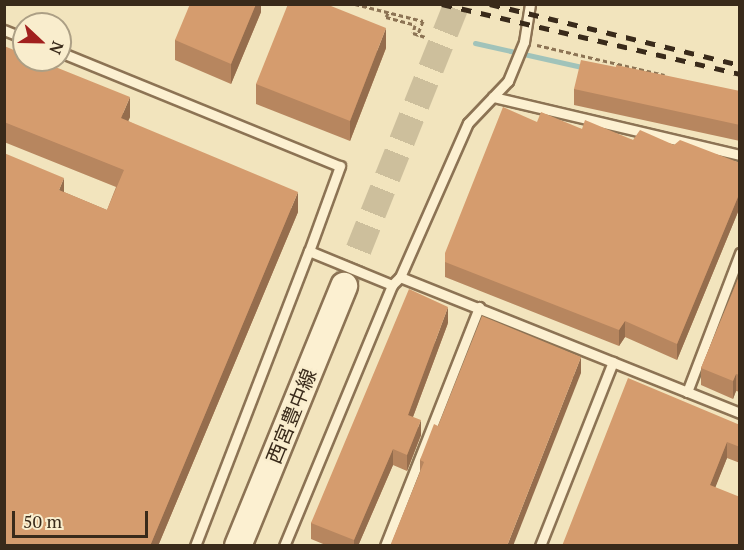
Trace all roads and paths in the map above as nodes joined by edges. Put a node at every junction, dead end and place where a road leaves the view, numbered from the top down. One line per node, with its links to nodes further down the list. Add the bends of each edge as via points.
1 (356, 4): 3 (path)
2 (530, 4): 6 (lane)
3 (388, 13): 4 (path, via 423,21); 5 (path, via 386,17 415,25 413,33)
4 (417, 36)
5 (425, 37)
6 (524, 42): 8 (path); 9 (lane, via 508,81)
7 (72, 57): 11 (lane, via 340,166)
8 (671, 77)
9 (493, 97): 10 (lane); 13 (lane, via 468,123)
10 (740, 155)
11 (309, 251): 14 (lane); 20 (lane)
12 (740, 253): 18 (lane)
13 (400, 277): 14 (lane); 16 (lane)
14 (392, 285): 22 (lane)
15 (344, 286): 21 (main road, 西宮豊中線)
16 (479, 308): 17 (lane); 23 (lane)
17 (613, 362): 18 (lane); 24 (lane)
18 (687, 392): 19 (lane)
19 (740, 413)
20 (195, 546)
21 (238, 546)
22 (284, 546)
23 (385, 546)
24 (540, 546)

